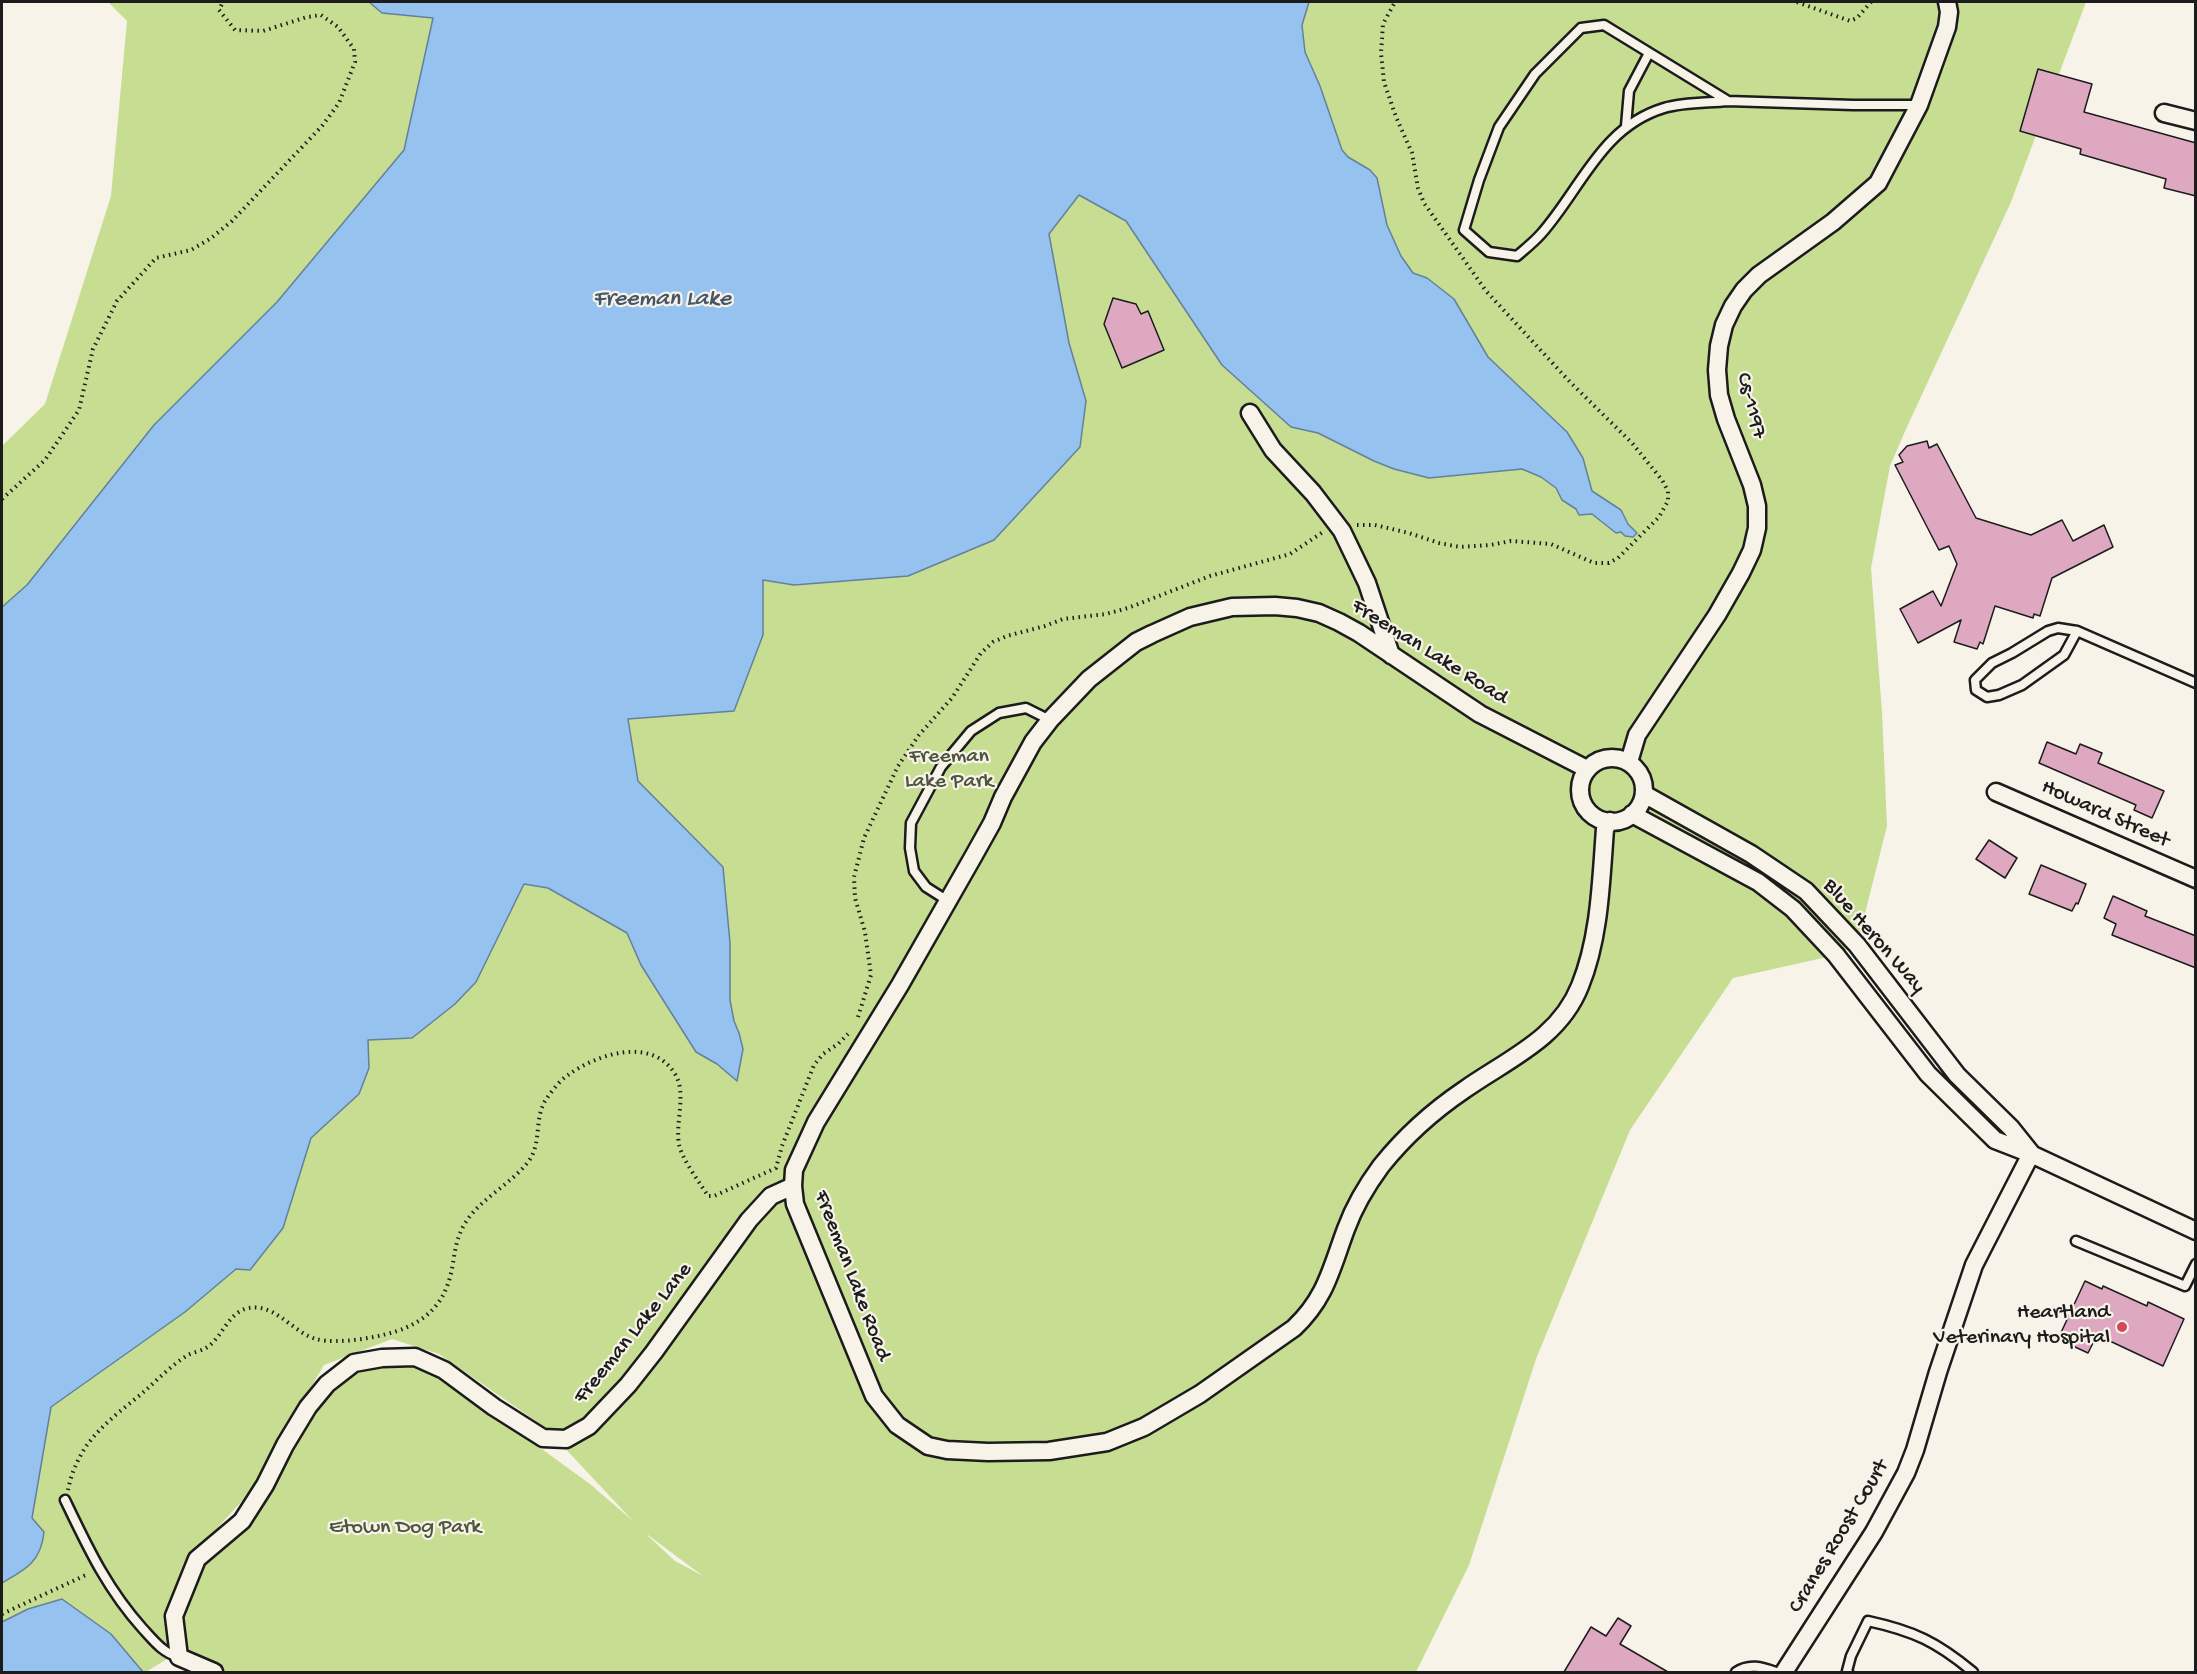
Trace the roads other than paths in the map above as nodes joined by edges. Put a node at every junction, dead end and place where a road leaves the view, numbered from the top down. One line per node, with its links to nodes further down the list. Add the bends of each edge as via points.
1 (1947, 2): 4 (street, Cs-1197, via 1947,27)
2 (1649, 53): 3 (lane); 7 (lane, via 1629,91); 7 (lane, via 1604,26 1581,28 1535,74 1499,127 1464,230 1489,252 1517,256 1541,234 1601,152)
3 (1728, 101): 4 (lane); 7 (lane, via 1663,108)
4 (1919, 105): 13 (street, Cs-1197, via 1878,183 1833,222 1759,275 1738,298 1724,325 1717,370 1719,395 1752,485 1757,528 1741,573 1637,735)
5 (2164, 113): 6 (street)
6 (2196, 121)
7 (1626, 126)
8 (1250, 413): 10 (street, via 1273,450 1340,527 1367,583)
9 (2077, 631): 9 (lane, via 2048,631 1992,663 1975,680 1976,690 1987,697 2022,685 2064,655); 11 (lane)
10 (1391, 655): 12 (street, Freeman Lake Road, via 1339,622 1297,608 1254,605 1211,611 1136,642 1089,679); 14 (street, Freeman Lake Road, via 1480,714)
11 (2196, 683)
12 (1050, 720): 20 (street, Freeman Lake Road, via 1028,751); 20 (lane, via 1026,708 999,713 971,731 941,767 911,823 910,848 914,871 926,887)
13 (1629, 762): 14 (street, via 1606,758); 16 (street, via 1639,772)
14 (1587, 769): 18 (street, via 1581,782 1585,806 1594,816)
15 (1996, 792): 19 (street, Howard Street)
16 (1644, 794): 17 (street, via 1640,807); 21 (street, Blue Heron Way, via 1751,854 1806,891 1857,945 1957,1075 2011,1128)
17 (1632, 814): 18 (street); 21 (street, Blue Heron Way, via 1758,882 1793,909 1836,955 1928,1074 1995,1140)
18 (1610, 821): 22 (street, Freeman Lake Road, via 1605,829 1588,964 1568,1008 1521,1055 1465,1089 1395,1149 1356,1207 1328,1283 1308,1316 1200,1394 1144,1427 1107,1442 1049,1451 988,1452 928,1446 897,1425 874,1396 795,1203)
19 (2196, 879)
20 (948, 901): 22 (street, Freeman Lake Road, via 816,1122 794,1170)
21 (2031, 1154): 23 (street, Blue Heron Way); 31 (street, Cranes Roost Court, via 1974,1264 1901,1483)
22 (793, 1186): 27 (street, Freeman Lake Lane, via 771,1196 749,1220 628,1385 589,1426 566,1439 543,1438 444,1370 415,1357 354,1363 327,1384 308,1407 242,1521 197,1559 174,1616)
23 (2196, 1231)
24 (2076, 1241): 25 (lane, via 2185,1286)
25 (2196, 1264)
26 (65, 1500): 27 (lane, via 99,1569 126,1611 156,1643)
27 (179, 1657): 28 (street)
28 (214, 1672)
29 (1736, 1672): 30 (lane, via 1743,1667 1762,1667)
30 (1776, 1672)
31 (1784, 1672)
32 (1848, 1672): 33 (lane, via 1851,1656 1868,1621 1923,1636)
33 (1973, 1672)

